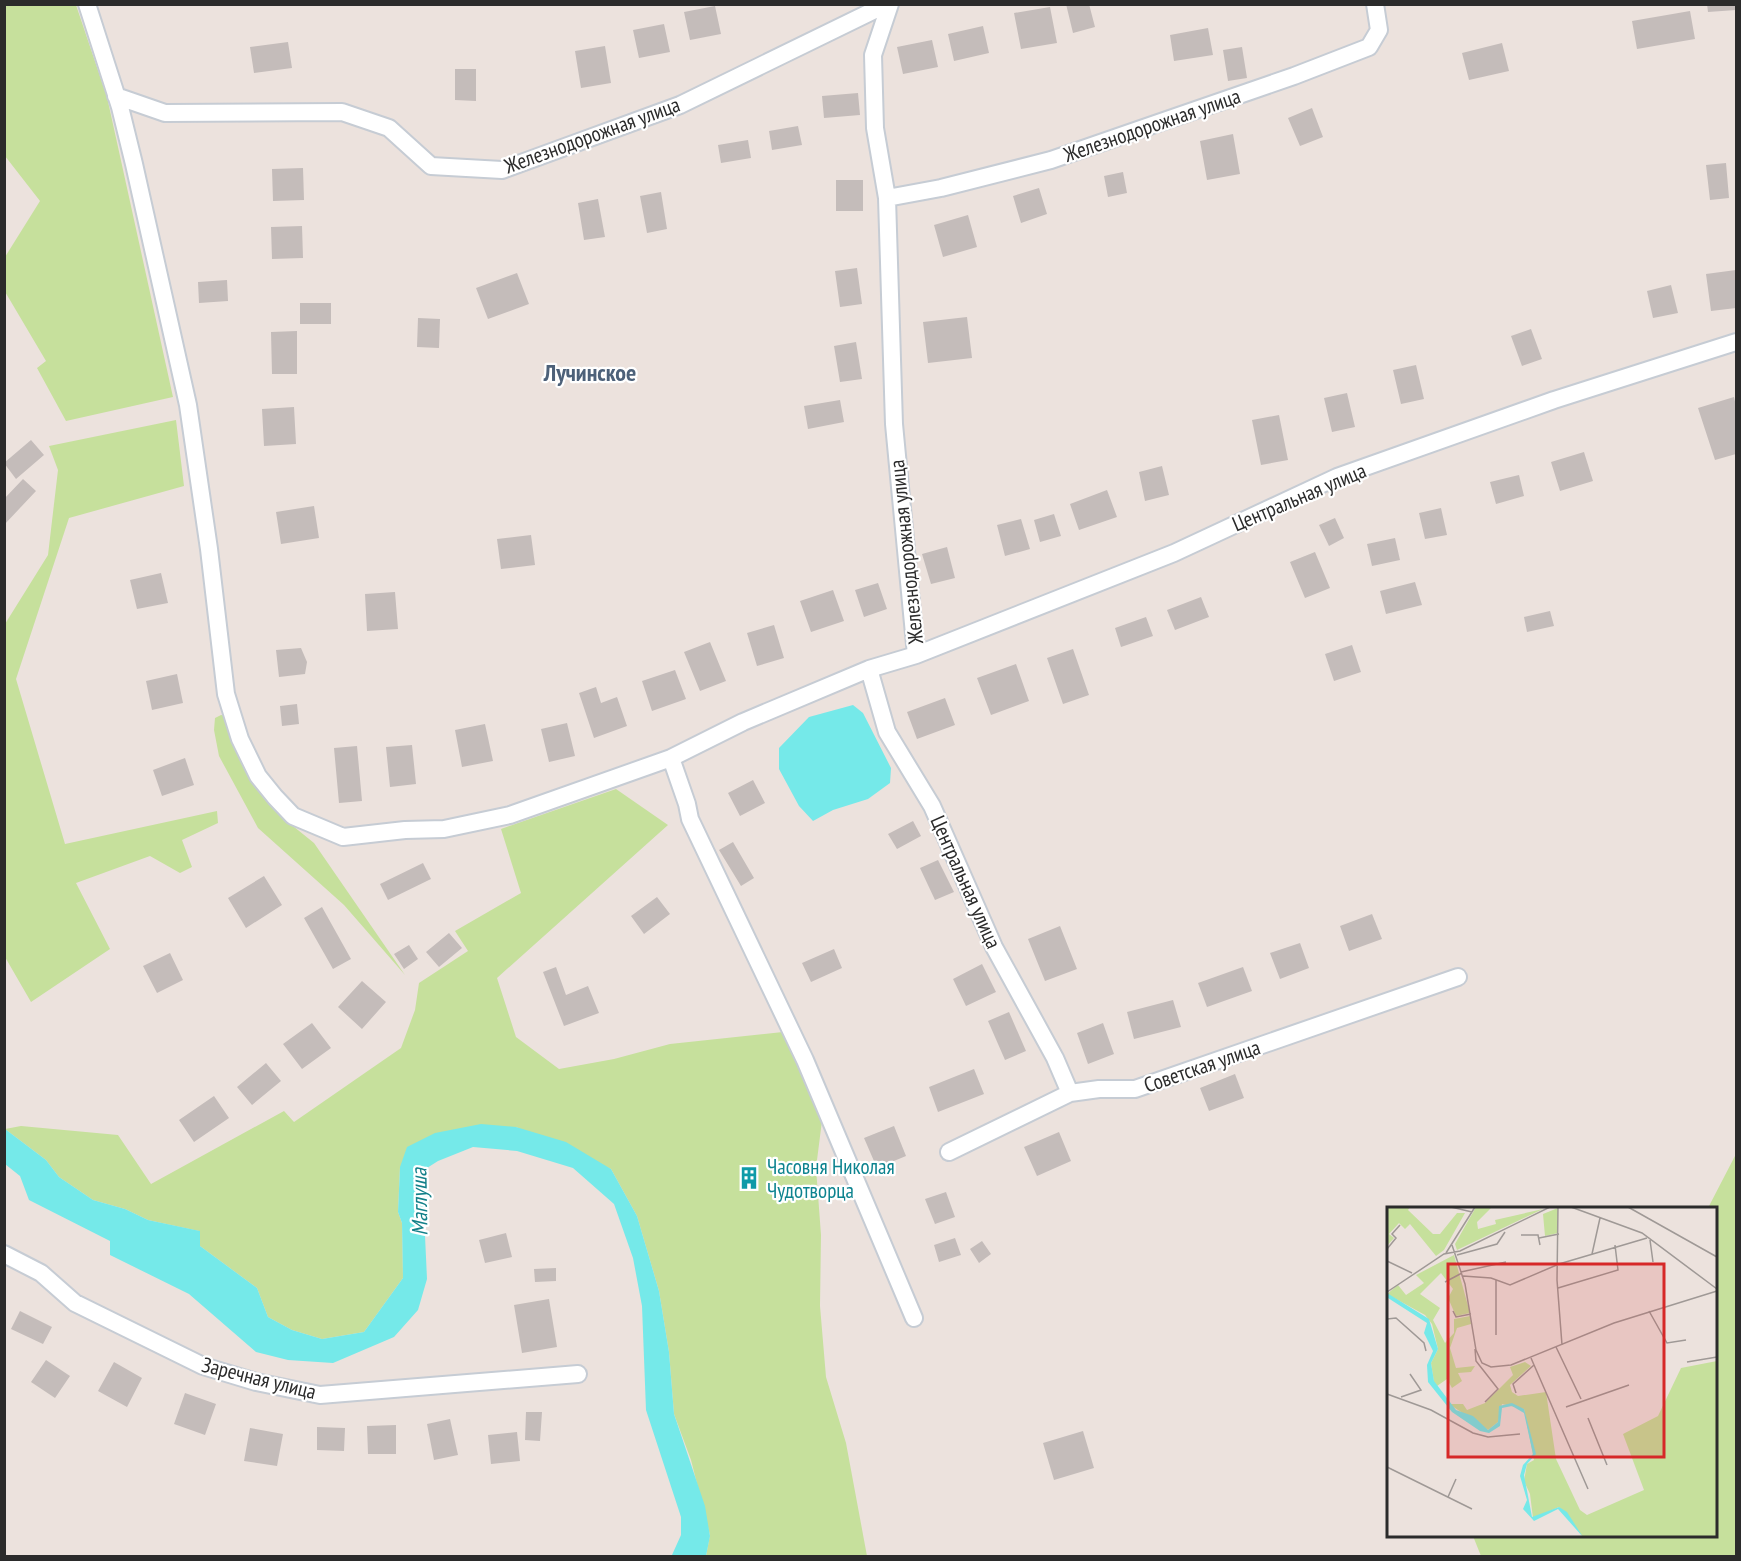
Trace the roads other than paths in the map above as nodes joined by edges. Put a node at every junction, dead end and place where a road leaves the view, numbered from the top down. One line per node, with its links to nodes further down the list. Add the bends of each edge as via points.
1 (87, 4): 4 (street)
2 (888, 4): 4 (street, Железнодорожная улица, via 680,105 502,170 431,166 389,128 342,112 165,113); 5 (street, Железнодорожная улица, via 873,55 875,128)
3 (1375, 4): 5 (street, Железнодорожная улица, via 1379,30 1369,47 1051,160)
4 (116, 96): 9 (street, Центральная улица, via 188,405 226,694 240,739 258,776 293,816 343,837 444,829 510,815)
5 (887, 198): 7 (street, Железнодорожная улица, via 894,424)
6 (1737, 342): 7 (street, Центральная улица, via 1554,400 1337,477 1174,553)
7 (916, 655): 8 (street, Центральная улица)
8 (869, 669): 9 (street, Центральная улица, via 743,722); 11 (street, Центральная улица, via 887,732 932,806 994,947)
9 (671, 758): 14 (street, via 690,819 792,1032)
10 (1458, 977): 11 (street, Советская улица, via 1135,1089)
11 (1070, 1093): 12 (street, Советская улица)
12 (949, 1152)
13 (4, 1254): 15 (street, Заречная улица, via 41,1273 75,1303 153,1342 203,1366 267,1384 320,1395)
14 (914, 1318)
15 (578, 1374)

